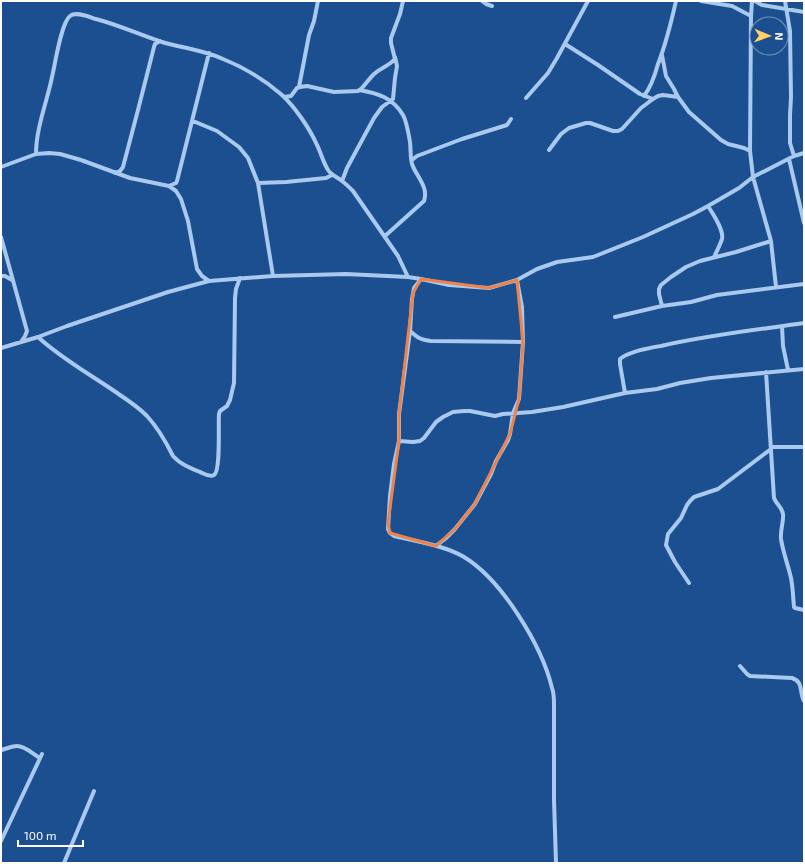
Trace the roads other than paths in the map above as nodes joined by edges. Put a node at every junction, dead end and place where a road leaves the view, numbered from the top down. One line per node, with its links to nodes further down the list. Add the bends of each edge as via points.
1 (318, 1): 22 (street)
2 (402, 1): 21 (street, via 400,14 390,38)
3 (482, 1): 11 (street)
4 (588, 1): 17 (street)
5 (676, 1): 19 (street)
6 (701, 1): 15 (street, via 732,6)
7 (752, 1): 12 (street)
8 (755, 1): 10 (street)
9 (785, 1): 13 (street)
10 (762, 5): 12 (street); 13 (street)
11 (492, 6)
12 (752, 8): 15 (street)
13 (785, 8): 14 (street); 36 (street, via 790,31 790,143)
14 (804, 12)
15 (751, 16)
16 (160, 41): 18 (street); 35 (street, via 102,20 71,15 61,35 36,144); 40 (street, via 155,44 123,167)
17 (564, 44): 25 (street); 27 (street, via 548,73)
18 (209, 54): 24 (street, via 254,74); 31 (street)
19 (662, 55): 25 (street); 26 (street, via 666,76)
20 (751, 56): 33 (street)
21 (395, 57): 23 (street); 29 (street, via 397,66)
22 (299, 87): 23 (street, via 307,86 334,92); 24 (street, via 291,96)
23 (359, 90): 29 (street, via 372,92)
24 (284, 96): 41 (street, via 308,128)
25 (644, 96): 28 (street)
26 (678, 97): 28 (street, via 664,95); 33 (street, via 689,112 721,140)
27 (526, 98)
28 (653, 99): 32 (street, via 618,131 590,123 577,125 561,134)
29 (391, 101): 38 (street, via 404,116); 43 (street, via 382,107 374,118)
30 (512, 119): 38 (street, via 507,126 462,139)
31 (193, 121): 44 (street, via 217,131 239,147 248,158); 45 (street, via 176,183)
32 (549, 150)
33 (750, 151): 42 (street)
34 (804, 153): 36 (street)
35 (36, 154): 39 (street); 40 (street, via 60,154)
36 (794, 156): 37 (street)
37 (789, 159): 42 (street); 47 (street)
38 (412, 160): 48 (street, via 424,187 425,199)
39 (1, 168)
40 (115, 173): 45 (street)
41 (332, 175): 43 (street); 44 (street, via 326,178)
42 (753, 177): 46 (street); 50 (street)
43 (342, 181): 48 (street, via 353,191)
44 (258, 183): 53 (street)
45 (169, 186): 59 (street, via 181,199 198,269)
46 (708, 206): 51 (street, via 722,234); 58 (street, via 593,257 557,262)
47 (804, 223)
48 (385, 236): 54 (street)
49 (1, 237): 57 (street)
50 (771, 240): 51 (street); 61 (street)
51 (714, 257): 62 (street, via 686,267 665,281 659,289)
52 (1, 276): 57 (street)
53 (273, 276): 54 (street, via 346,274); 55 (street)
54 (408, 277): 56 (street)
55 (240, 278): 59 (street); 68 (street, via 235,298 234,383 229,404 218,414 219,447 217,470 213,476 181,464 173,456 160,432 135,405 59,355)
56 (421, 279): 58 (street, via 449,285 489,288); 67 (street, via 414,288)
57 (12, 280): 66 (street)
58 (517, 280): 70 (street, via 522,307)
59 (209, 281): 68 (street, via 168,292)
60 (804, 284): 61 (street)
61 (776, 287): 62 (street)
62 (662, 306): 63 (street)
63 (614, 317)
64 (804, 323): 65 (street)
65 (782, 326): 73 (street); 75 (street, via 720,334 624,356 620,359 620,364)
66 (27, 330): 68 (street); 69 (street)
67 (410, 331): 70 (street, via 418,338 431,341); 77 (street, via 399,414)
68 (37, 337): 69 (street)
69 (21, 342): 71 (street)
70 (523, 342): 76 (street, via 518,399)
71 (1, 348)
72 (804, 368): 73 (street)
73 (788, 370): 74 (street)
74 (766, 372): 75 (street, via 711,378); 79 (street)
75 (626, 393): 76 (street, via 563,407)
76 (514, 413): 77 (street, via 495,416 470,411 453,412 436,422 420,441); 80 (street, via 508,440 475,504 455,529)
77 (399, 441): 80 (street, via 394,464 388,529 394,536)
78 (804, 447): 79 (street)
79 (771, 448): 81 (street, via 718,489 694,497 687,505 682,518 668,534 666,545); 82 (street, via 774,498 783,513 781,539 791,579 794,606)
80 (436, 546): 89 (street, via 464,557 492,581 508,599 526,628 547,670 554,704)
81 (689, 583)
82 (804, 610)
83 (740, 666): 84 (street, via 750,676 796,680)
84 (804, 701)
85 (1, 750): 87 (street, via 16,746 41,756)
86 (94, 791): 88 (street)
87 (1, 841)
88 (64, 863)
89 (556, 863)

